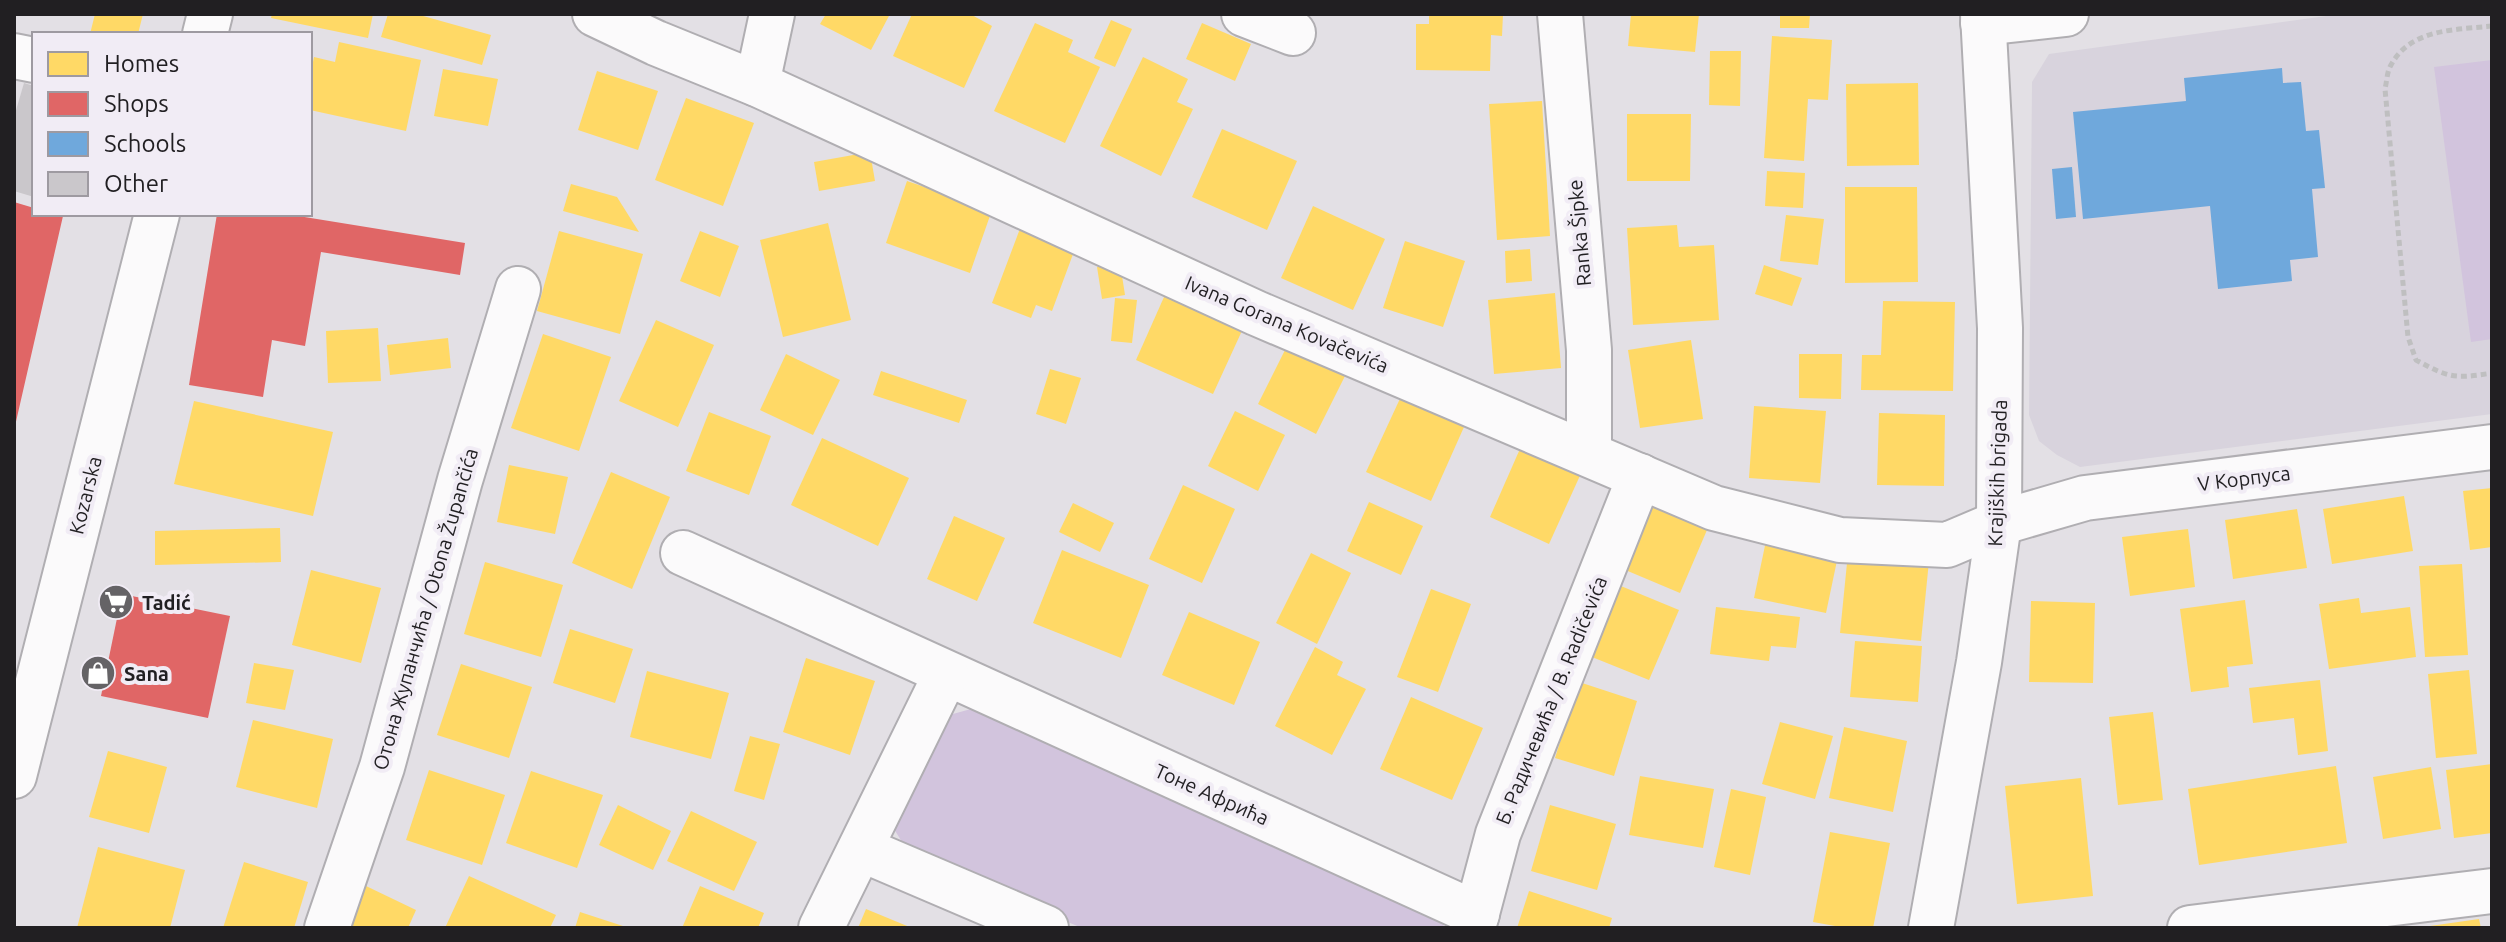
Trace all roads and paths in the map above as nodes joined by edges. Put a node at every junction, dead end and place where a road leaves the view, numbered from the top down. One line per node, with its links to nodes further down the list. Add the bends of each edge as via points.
1 (595, 14): 9 (street, Ivana Gorana Kovačevića)
2 (772, 14): 9 (street)
3 (1244, 14): 8 (street)
4 (1560, 14): 14 (street, Ranka Šipke, via 1589,350)
5 (2066, 14): 6 (street)
6 (1983, 19): 16 (street, Krajiških brigada, via 2000,328)
7 (2492, 26): 12 (path, via 2431,32 2405,47 2390,66 2385,89 2408,337 2416,360 2443,375)
8 (1293, 33)
9 (757, 84): 14 (street, Ivana Gorana Kovačevića, via 1256,313)
10 (156, 216): 19 (street, Kozarska)
11 (518, 289): 23 (street, Отона Жупанчића / Otona Župančića, via 382,767)
12 (2492, 373)
13 (2492, 447): 16 (street, V Корпуса, via 2085,498)
14 (1589, 452): 15 (street, Ivana Gorana Kovačevića)
15 (1640, 476): 16 (street, Ivana Gorana Kovačevića, via 1714,508 1840,540 1947,545); 22 (street, Б. Радичевића / B. Radičevića, via 1498,834)
16 (1999, 523): 26 (street, Krajiških brigada)
17 (683, 553): 18 (street, Тоне Афрића)
18 (946, 674): 20 (street); 22 (street, Тоне Афрића)
19 (14, 776)
20 (861, 849): 24 (street); 25 (street)
21 (2492, 891): 27 (street)
22 (1475, 921)
23 (327, 928)
24 (821, 928)
25 (1046, 928)
26 (1931, 928)
27 (2190, 928)

